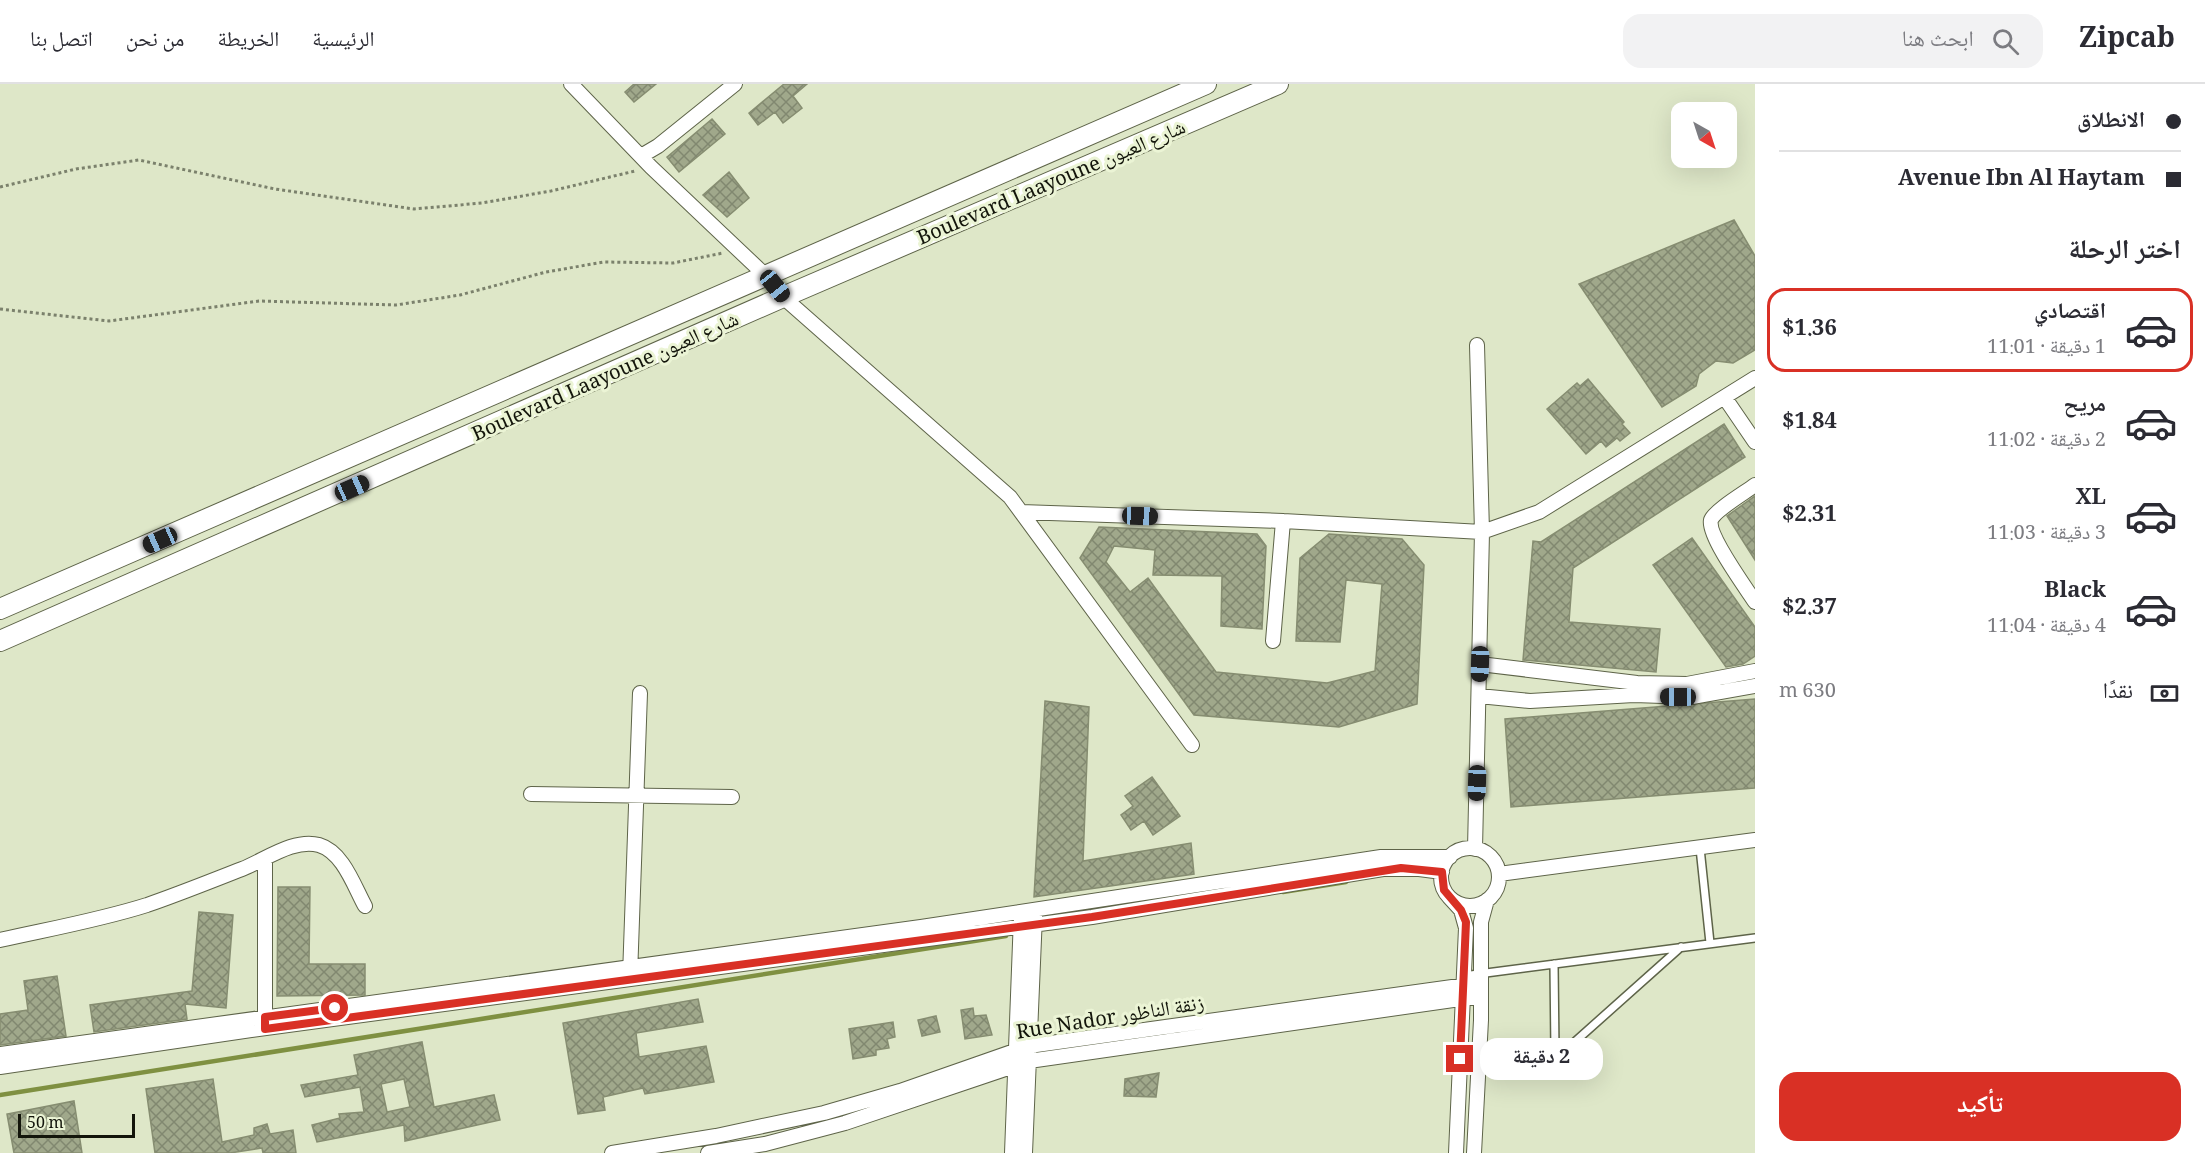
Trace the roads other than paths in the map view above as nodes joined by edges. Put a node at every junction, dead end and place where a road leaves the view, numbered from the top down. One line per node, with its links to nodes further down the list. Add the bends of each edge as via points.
1 (571, 84): 5 (street)
2 (735, 84): 5 (street)
3 (1206, 84): 6 (street, Boulevard Laayoune شارع العيون)
4 (1278, 84): 7 (street, Boulevard Laayoune شارع العيون)
5 (641, 156): 6 (street)
6 (766, 276): 7 (street); 17 (street, Boulevard Laayoune شارع العيون)
7 (783, 297): 13 (street, via 983,471); 18 (street, Boulevard Laayoune شارع العيون)
8 (1477, 345): 15 (street)
9 (1755, 378): 10 (street)
10 (1725, 398): 11 (street); 15 (street, via 1539,512)
11 (1755, 442)
12 (1755, 485): 16 (street, via 1717,513 1711,525)
13 (1021, 512): 14 (street); 26 (street)
14 (1283, 521): 15 (street); 19 (street)
15 (1482, 532): 20 (street)
16 (1755, 602)
17 (0, 609)
18 (0, 641)
19 (1273, 641)
20 (1480, 664): 22 (street, via 1637,683); 25 (street)
21 (1755, 671): 22 (street)
22 (1725, 686): 23 (street); 25 (street, via 1692,698 1634,695 1530,701)
23 (1755, 686)
24 (640, 693): 28 (street)
25 (1479, 696): 32 (street)
26 (1192, 745)
27 (531, 794): 28 (street)
28 (636, 794): 29 (street); 46 (street)
29 (732, 797)
30 (1755, 840): 31 (street)
31 (1700, 848): 36 (street); 43 (lane)
32 (1475, 849): 33 (street); 36 (street, via 1491,857)
33 (1450, 857): 35 (street); 40 (street, via 1381,857)
34 (265, 860): 39 (street, via 284,849 319,845 339,859); 42 (street, via 146,905); 49 (street)
35 (1442, 872): 37 (street); 40 (street, via 1383,869)
36 (1499, 874): 38 (street, via 1495,891)
37 (1449, 897): 38 (street, via 1465,906); 48 (street, via 1466,922)
38 (1487, 900): 47 (street, via 1481,922)
39 (365, 906)
40 (1028, 918): 46 (street); 51 (street)
41 (1755, 938): 43 (lane)
42 (0, 940)
43 (1710, 943): 44 (lane)
44 (1682, 947): 45 (lane); 45 (lane, via 1560,1055 1555,1052)
45 (1554, 964): 47 (lane)
46 (630, 974): 49 (street)
47 (1481, 984): 48 (street, Rue Nador زنقة الناظور); 48 (lane); 59 (street)
48 (1463, 986): 51 (street, Rue Nador زنقة الناظور); 58 (street)
49 (265, 1023): 50 (street); 52 (street)
50 (0, 1054)
51 (1022, 1055): 53 (street, Rue Nador زنقة الناظور, via 824,1113); 55 (street, Rue Nador زنقة الناظور, via 846,1124); 56 (street); 57 (street)
52 (0, 1067)
53 (638, 1151): 54 (street, Rue Nador زنقة الناظور)
54 (612, 1153)
55 (708, 1153)
56 (1012, 1153)
57 (1025, 1153)
58 (1456, 1153)
59 (1474, 1153)

